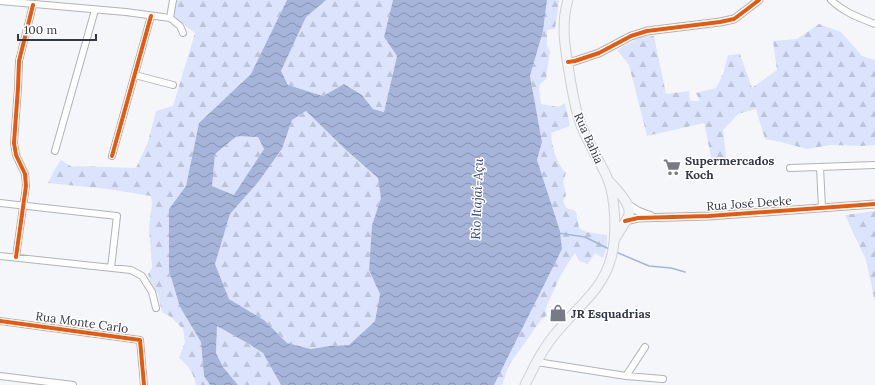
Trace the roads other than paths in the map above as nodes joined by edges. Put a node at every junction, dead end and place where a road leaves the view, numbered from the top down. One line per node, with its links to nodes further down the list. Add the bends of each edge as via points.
1 (173, 0): 9 (street)
2 (568, 0): 12 (main road, Rua Bahia, via 564,15)
3 (759, 0): 12 (street, via 734,19 647,31 631,36 599,53)
4 (831, 0): 10 (street, via 850,13)
5 (0, 1): 6 (street)
6 (33, 5): 7 (street); 25 (street, via 19,61 14,143 16,155 25,174)
7 (95, 10): 8 (street); 15 (street)
8 (151, 16): 9 (street); 13 (street)
9 (170, 18): 11 (street, via 180,26)
10 (875, 24)
11 (183, 33)
12 (568, 62): 20 (main road, Rua Bahia, via 574,104 581,125)
13 (135, 75): 14 (street); 16 (street)
14 (173, 85)
15 (55, 151)
16 (112, 156)
17 (875, 165): 18 (street)
18 (820, 167): 19 (street); 26 (street)
19 (790, 168)
20 (608, 179): 22 (main road, Rua Bahia); 24 (main road, Rua Bahia)
21 (0, 204): 25 (street)
22 (627, 204): 24 (main road, via 618,202); 27 (street, Rua José Deeke); 29 (main road, Rua Bahia, via 629,213)
23 (875, 204): 26 (street, Rua José Deeke)
24 (614, 205): 28 (main road, Rua Bahia)
25 (23, 206): 32 (street); 33 (street, via 117,216)
26 (822, 208): 27 (street, Rua José Deeke)
27 (655, 217): 29 (street, Rua José Deeke)
28 (614, 219): 29 (main road); 30 (main road, Rua Bahia)
29 (625, 221): 30 (main road, Rua Bahia)
30 (613, 250): 37 (main road, Rua Bahia, via 605,273 595,290 555,334)
31 (0, 256): 32 (street)
32 (16, 257): 33 (street)
33 (111, 268): 34 (street, via 131,270 142,276 152,292)
34 (156, 308)
35 (0, 321): 42 (street, Rua Monte Carlo, via 140,340)
36 (646, 347): 39 (street)
37 (537, 362): 39 (street); 43 (main road, Rua Bahia)
38 (0, 376): 41 (street)
39 (626, 376): 40 (street)
40 (663, 379)
41 (73, 385)
42 (144, 385)
43 (525, 385)

